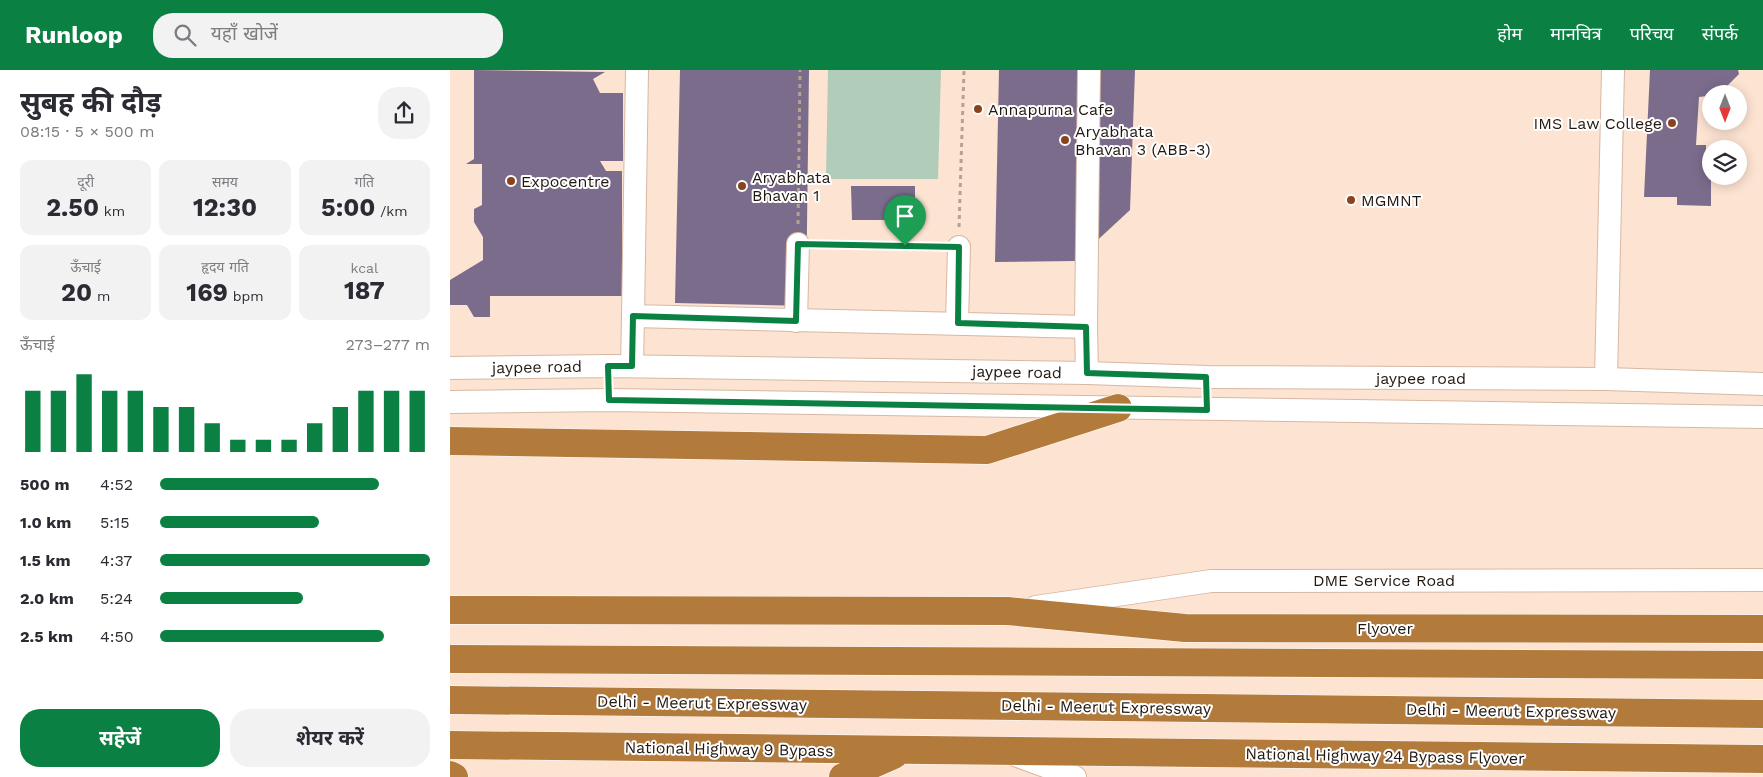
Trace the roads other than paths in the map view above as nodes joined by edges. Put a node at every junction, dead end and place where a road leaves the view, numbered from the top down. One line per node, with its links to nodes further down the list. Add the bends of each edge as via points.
1 (637, 70): 6 (street)
2 (1089, 70): 9 (street)
3 (1613, 70): 15 (street)
4 (798, 244): 7 (street)
5 (959, 247): 8 (street)
6 (633, 316): 7 (street); 11 (street)
7 (796, 321): 8 (street)
8 (958, 323): 9 (street)
9 (1086, 327): 13 (street)
10 (608, 366): 11 (street, jaypee road); 12 (street, jaypee road); 17 (street)
11 (632, 366): 13 (street, jaypee road)
12 (450, 368)
13 (1087, 373): 14 (street, jaypee road)
14 (1206, 377): 15 (street, jaypee road); 20 (street)
15 (1606, 379): 16 (street, jaypee road)
16 (1763, 384)
17 (609, 400): 18 (street); 19 (street)
18 (450, 402)
19 (1118, 408): 20 (street); 22 (highway, via 987,450)
20 (1207, 410): 21 (street)
21 (1763, 417)
22 (450, 440)
23 (1763, 580): 25 (street, DME Service Road, via 1211,581)
24 (450, 610): 25 (highway, Flyover)
25 (1008, 611): 26 (highway, Flyover, via 1185,628)
26 (1763, 629)
27 (450, 659): 28 (highway)
28 (1763, 665)
29 (450, 700): 30 (highway, Delhi - Meerut Expressway)
30 (1763, 714)
31 (450, 745): 32 (highway, National Highway 9 Bypass)
32 (902, 751): 33 (highway, National Highway 9 Bypass); 37 (highway)
33 (1008, 752): 34 (highway, National Highway 24 Bypass Flyover); 38 (street)
34 (1763, 759)
35 (450, 775): 36 (highway)
36 (454, 777)
37 (843, 777)
38 (1076, 777)

